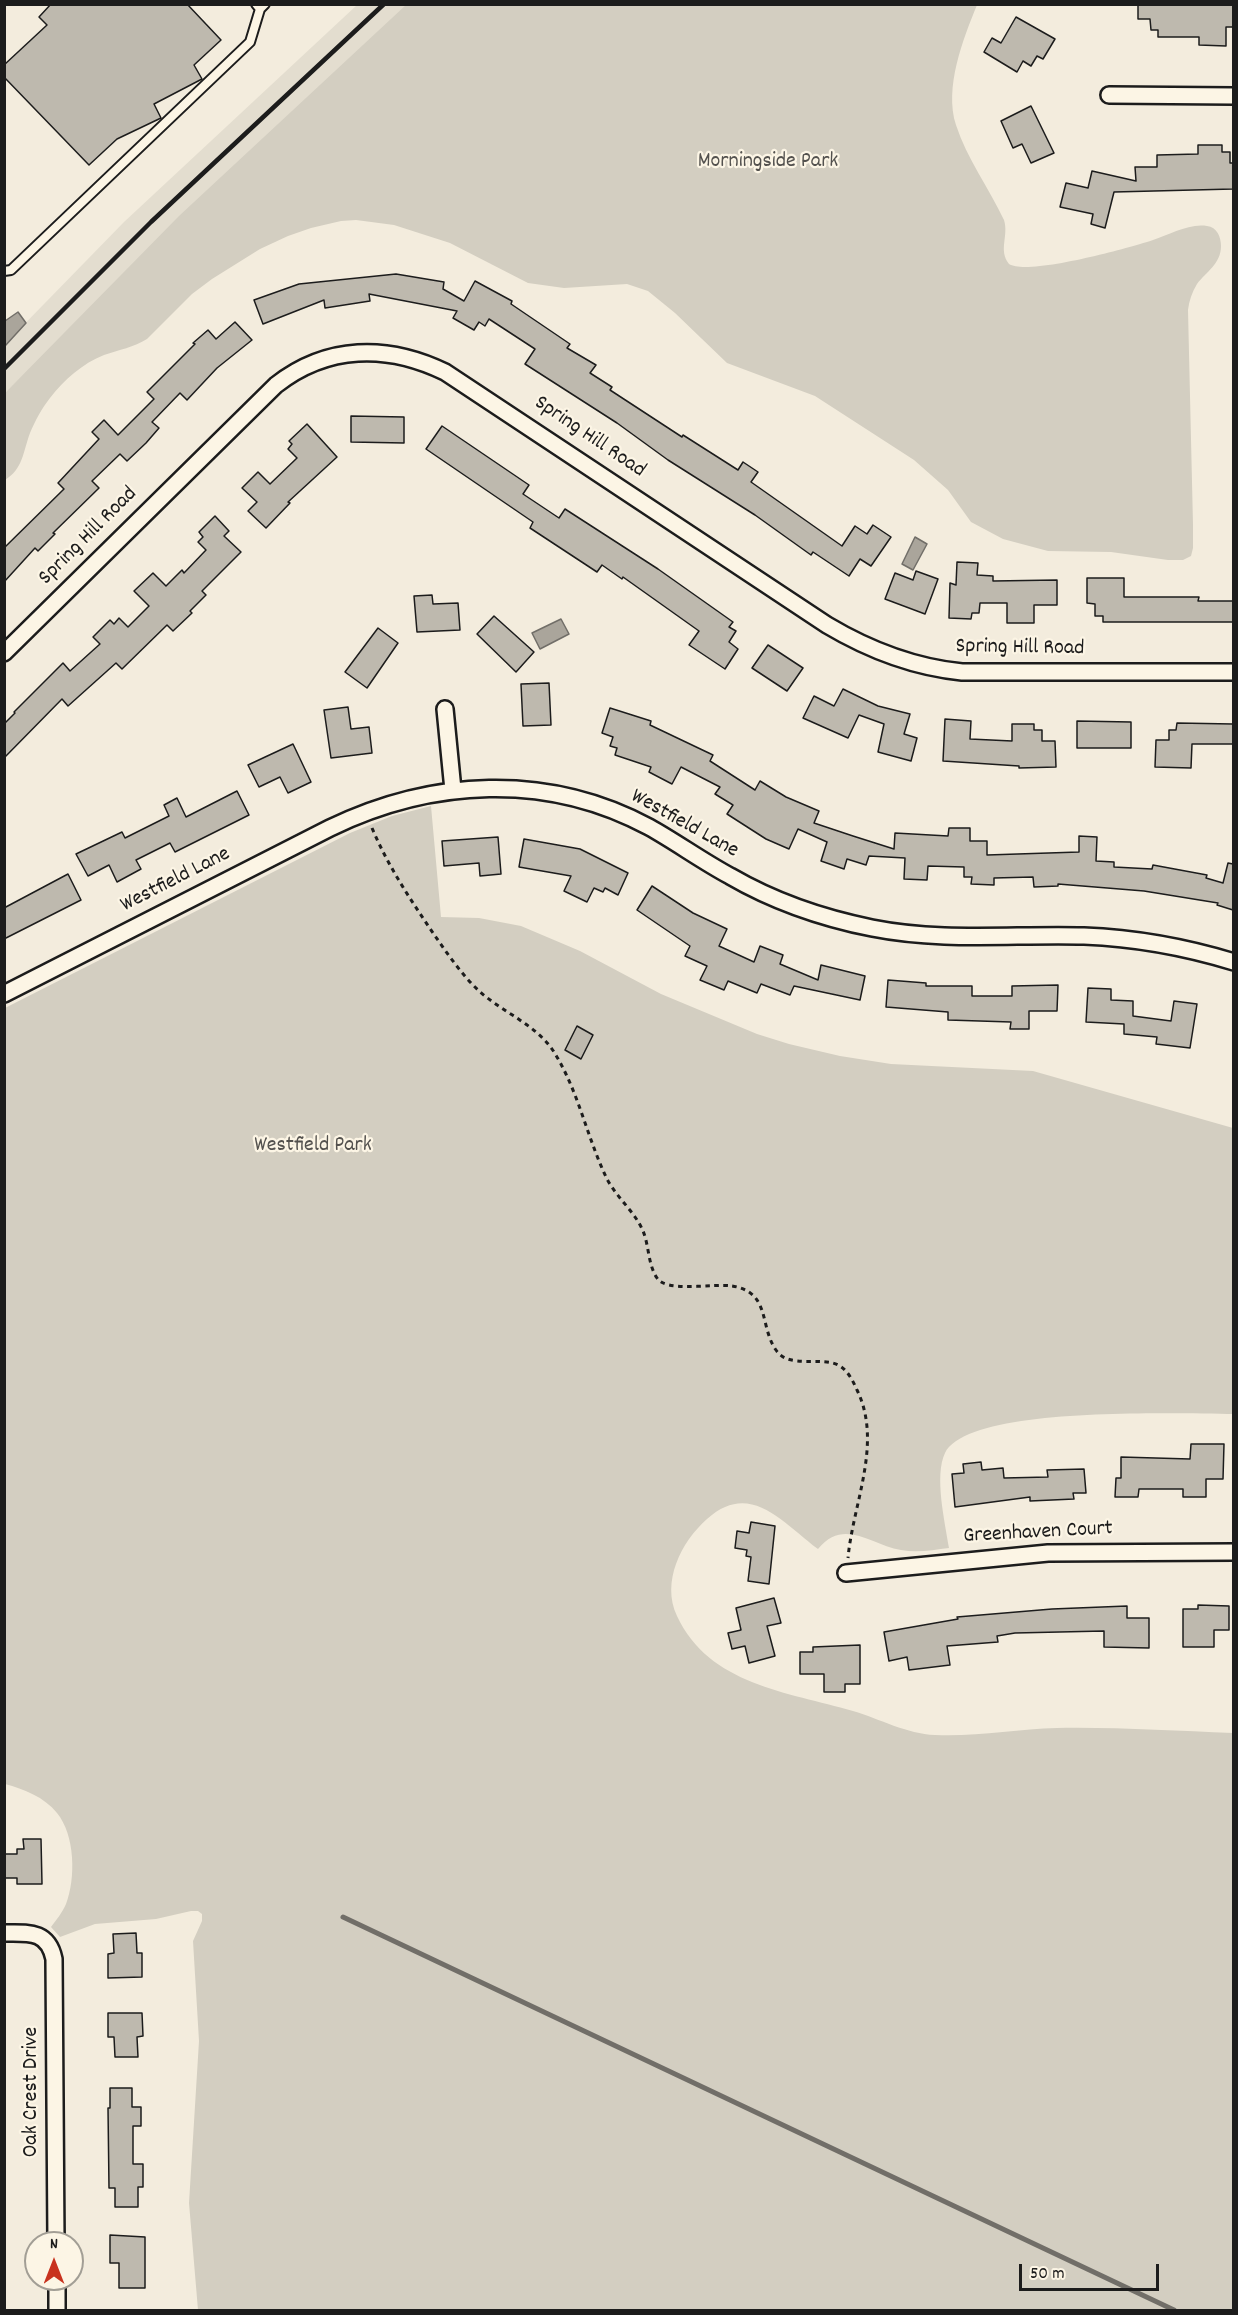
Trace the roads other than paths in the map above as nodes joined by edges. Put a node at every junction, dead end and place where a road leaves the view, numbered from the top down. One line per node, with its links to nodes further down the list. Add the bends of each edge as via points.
1 (260, 6): 4 (lane, via 250,42 11,270)
2 (1110, 95): 3 (street)
3 (1233, 96)
4 (4, 271)
5 (4, 653): 6 (street, Spring Hill Road, via 276,385 319,361 373,352 411,358 445,372 827,625 887,655 962,672)
6 (1233, 672)
7 (445, 709): 8 (street)
8 (453, 790): 9 (street, Westfield Lane, via 519,788 595,804 648,827 757,891 803,909 869,927 938,936 1120,939 1181,948); 10 (street, Westfield Lane, via 409,798 330,828)
9 (1233, 962)
10 (4, 994)
11 (1233, 1552): 12 (street, Greenhaven Court, via 1059,1553)
12 (846, 1573)
13 (4, 1933): 14 (street, Oak Crest Drive, via 32,1934 47,1942 54,1962)
14 (56, 2231)
15 (57, 2291): 16 (street)
16 (57, 2310)

